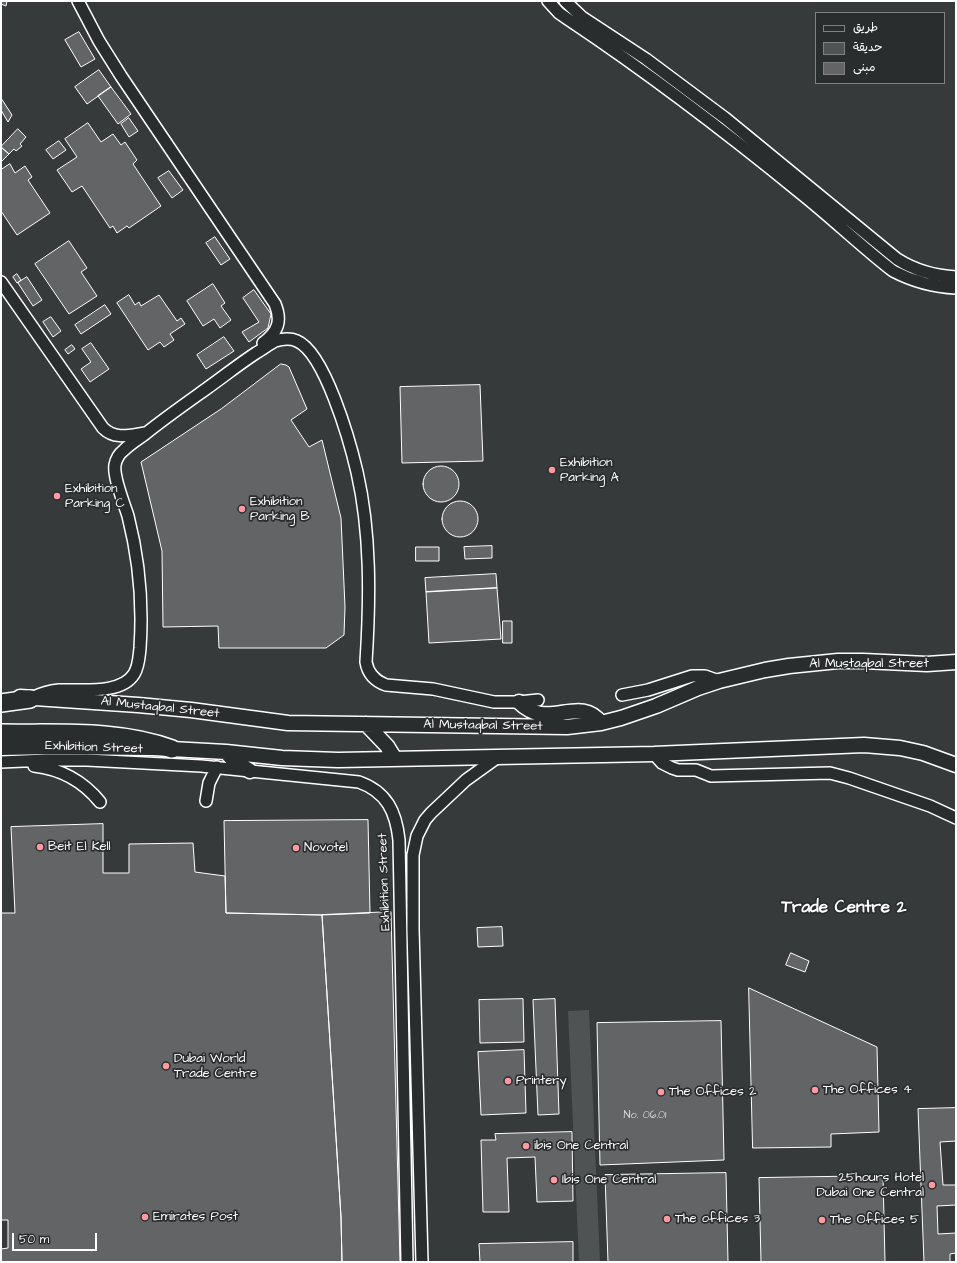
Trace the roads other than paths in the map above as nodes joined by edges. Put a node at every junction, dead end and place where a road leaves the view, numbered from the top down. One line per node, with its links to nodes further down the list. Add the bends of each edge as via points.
1 (78, 1): 7 (street, via 121,76 275,304 278,323 273,335)
2 (548, 1): 6 (street, via 559,13 708,119 893,271 905,278 931,286)
3 (565, 1): 4 (street, via 582,17 646,59 726,118 897,259 928,273)
4 (956, 277)
5 (1, 282): 8 (street, via 103,428 118,436)
6 (956, 288)
7 (246, 360): 8 (street); 15 (street, via 278,340 298,342 312,355 332,394 353,455 362,500 368,546 366,662 372,676 386,684 433,689 494,702)
8 (146, 433): 13 (street, via 121,452 115,464 116,477 132,531 139,576 140,638 137,668 128,681 108,689 57,690)
9 (956, 662): 10 (main road, Al Mustaqbal Street, via 814,663 765,670)
10 (719, 681): 12 (street, via 705,676 692,676); 17 (main road, Al Mustaqbal Street, via 638,713)
11 (1, 695): 13 (main road, Al Mustaqbal Street)
12 (622, 695)
13 (30, 699): 16 (highway); 18 (main road, Al Mustaqbal Street, via 138,705 288,723)
14 (538, 700): 15 (street)
15 (519, 702): 17 (main road, via 529,710 541,714 583,711 593,715)
16 (1, 703)
17 (601, 723): 18 (main road, Al Mustaqbal Street, via 553,727)
18 (366, 724): 25 (main road, via 387,746)
19 (1, 733): 21 (highway, via 121,736)
20 (1, 748): 21 (main road)
21 (172, 749): 22 (main road)
22 (226, 752): 25 (main road, via 310,759); 29 (main road, via 234,761)
23 (654, 754): 24 (main road); 27 (main road, via 864,745 923,753); 32 (street, via 662,763 672,768 696,770 711,776 819,772 840,775 930,806)
24 (504, 757): 25 (main road); 34 (street, Exhibition Street, via 466,780 431,813 417,836 413,855)
25 (395, 759)
26 (3, 762): 28 (street, Exhibition Street, via 87,760); 31 (street, via 42,766 60,771 85,786)
27 (956, 765)
28 (217, 768): 29 (street, Exhibition Street); 30 (street, via 209,783)
29 (250, 771): 33 (street, Exhibition Street, via 359,782 380,793 390,806 396,821 399,840)
30 (206, 800)
31 (100, 802)
32 (956, 818)
33 (406, 1262)
34 (422, 1262)

